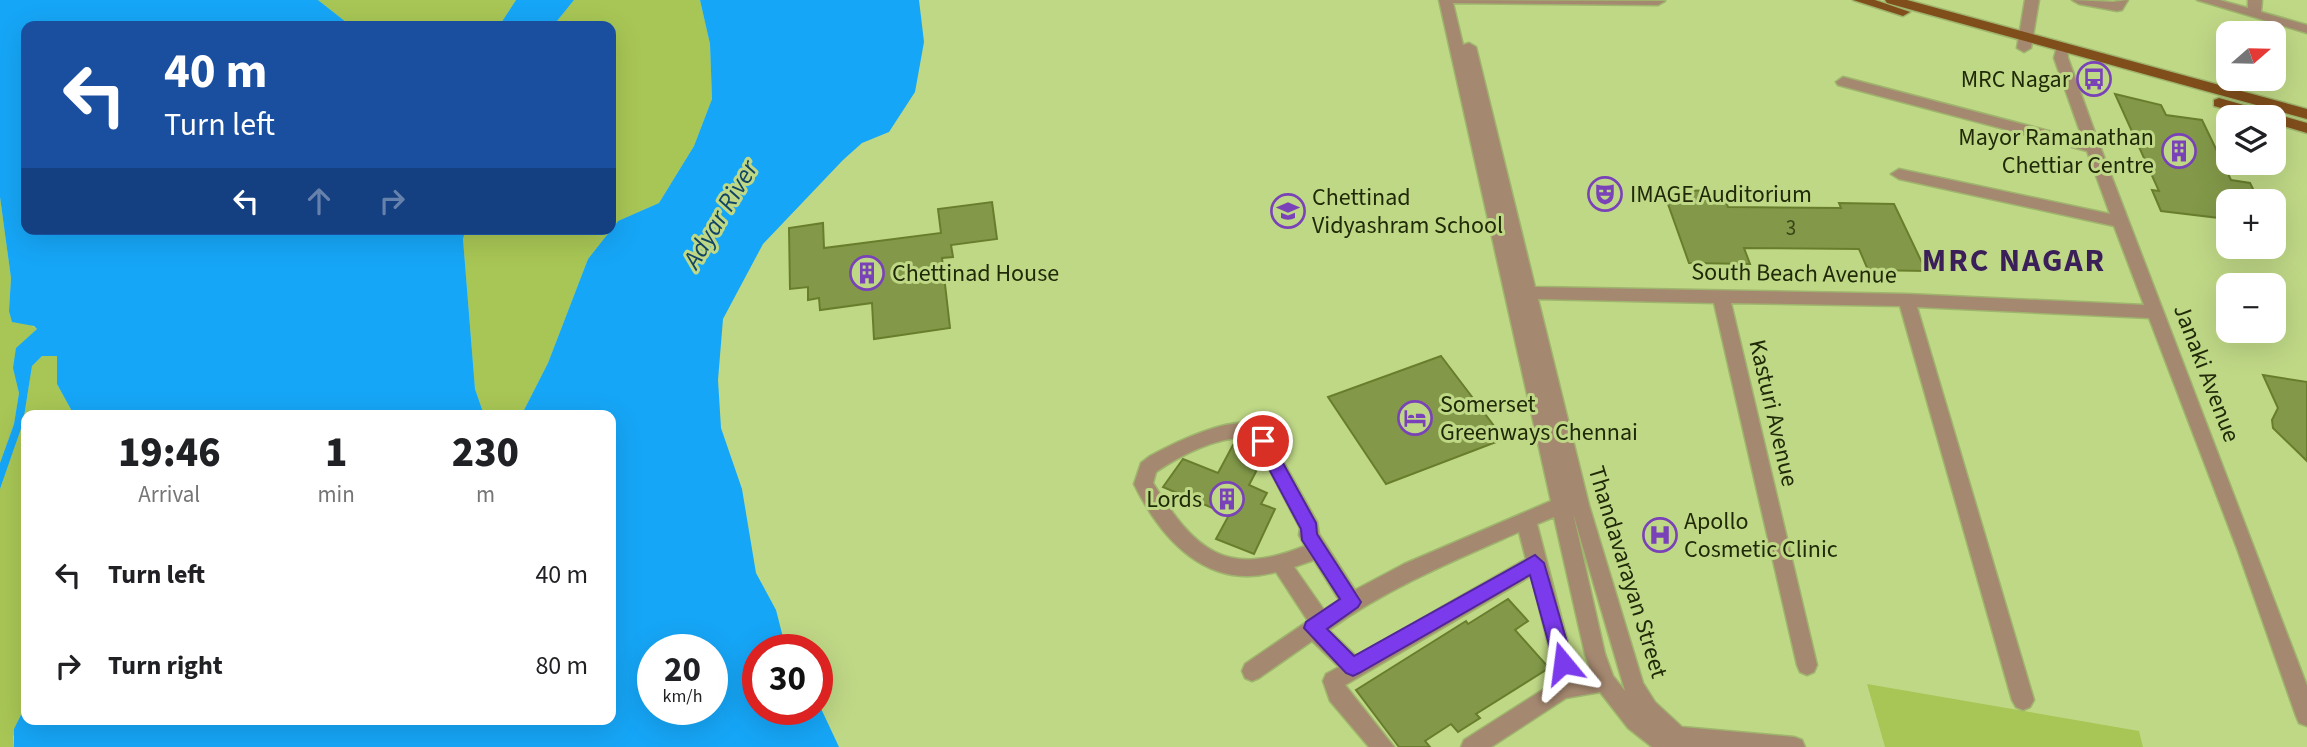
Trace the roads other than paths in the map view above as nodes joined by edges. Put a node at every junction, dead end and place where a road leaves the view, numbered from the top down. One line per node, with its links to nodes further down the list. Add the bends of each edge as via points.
1 (1446, 0): 15 (street, Thandavarayan Street)
2 (1458, 0): 9 (street); 15 (street, Thandavarayan Street)
3 (1860, 0): 12 (main road)
4 (1892, 0): 12 (main road)
5 (2032, 0): 12 (street)
6 (2080, 0): 7 (street, via 2111,8)
7 (2121, 0)
8 (2204, 0): 10 (street)
9 (1658, 1)
10 (2254, 7): 11 (street)
11 (2307, 29)
12 (2024, 43): 13 (main road)
13 (2062, 54): 16 (main road); 17 (main road); 20 (street, Janaki Avenue)
14 (1843, 82): 20 (street)
15 (1476, 102): 24 (street, Thandavarayan Street)
16 (2229, 105)
17 (2307, 114)
18 (2286, 122): 19 (main road)
19 (2307, 128)
20 (2092, 148): 22 (street, Janaki Avenue)
21 (1899, 174): 22 (street)
22 (2122, 222): 26 (street, Janaki Avenue)
23 (1721, 295): 24 (street, South Beach Avenue); 25 (street, South Beach Avenue); 35 (street, Kasturi Avenue)
24 (1521, 296): 27 (street, Thandavarayan Street); 28 (street, Thandavarayan Street)
25 (1907, 300): 26 (street, South Beach Avenue); 40 (street)
26 (2157, 312): 41 (street, Janaki Avenue)
27 (1580, 505): 28 (street); 42 (street, Thandavarayan Street, via 1633,687)
28 (1559, 506): 29 (street); 38 (street, Thandavarayan Street)
29 (1526, 520): 31 (street); 33 (street, via 1410,570)
30 (1318, 549): 32 (street); 32 (street, via 1254,431 1240,430 1173,452 1148,468 1143,484 1157,508 1200,554 1224,567); 33 (street)
31 (1535, 563): 36 (street); 39 (street, via 1563,663)
32 (1282, 565): 34 (street)
33 (1352, 602): 34 (street)
34 (1317, 625): 36 (street); 37 (street)
35 (1807, 665)
36 (1353, 667): 43 (street, via 1332,686)
37 (1252, 671)
38 (1605, 682): 39 (street); 42 (street, Thandavarayan Street, via 1636,721 1658,738)
39 (1562, 689): 44 (street)
40 (2024, 700)
41 (2305, 706)
42 (1677, 737): 45 (street)
43 (1384, 747)
44 (1472, 747)
45 (1794, 747)

